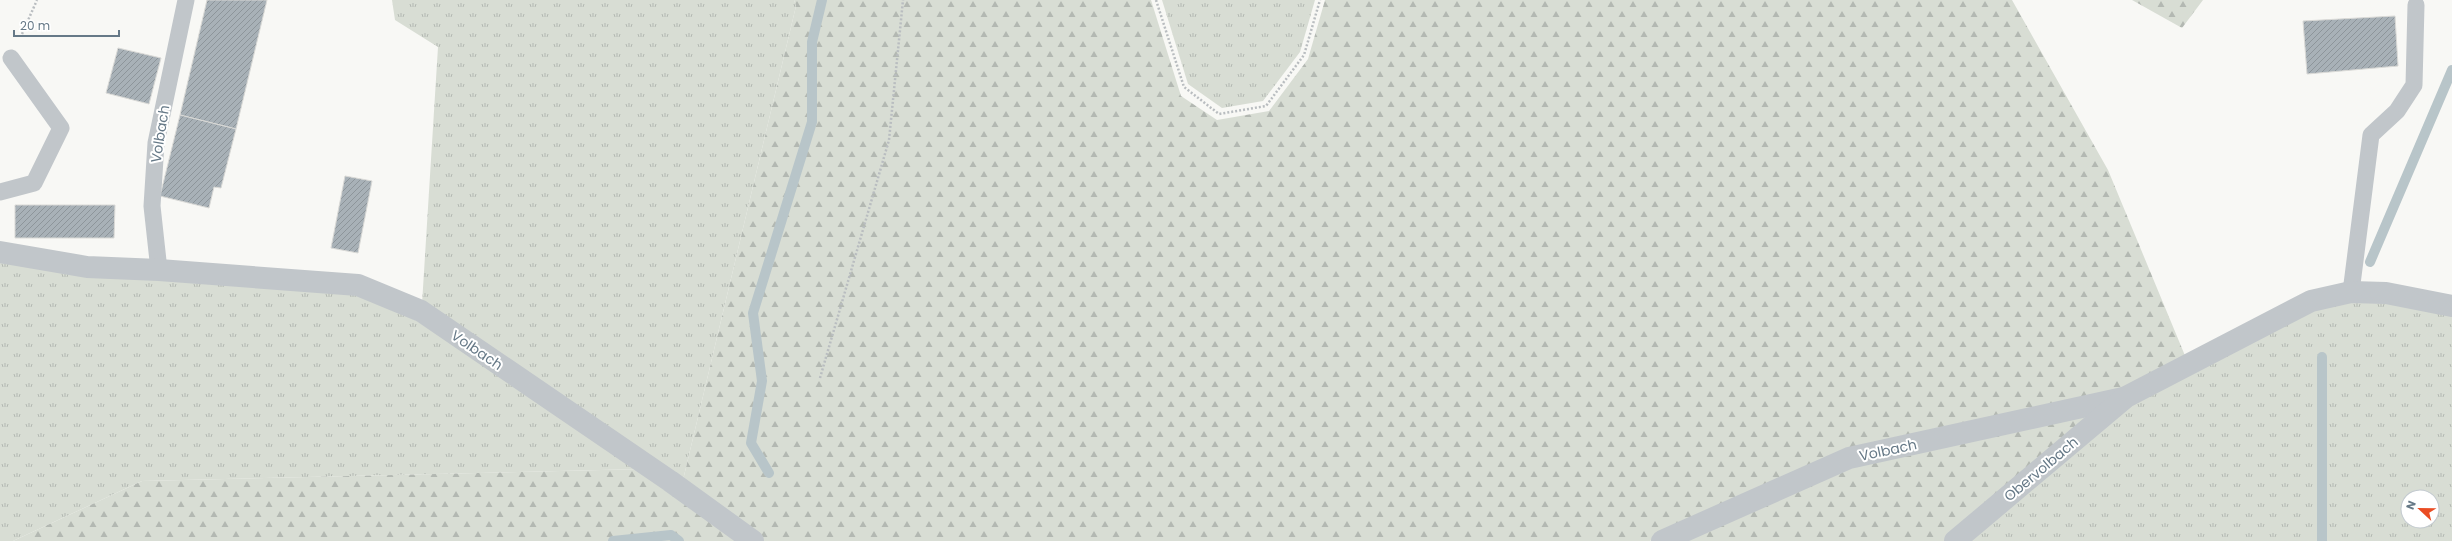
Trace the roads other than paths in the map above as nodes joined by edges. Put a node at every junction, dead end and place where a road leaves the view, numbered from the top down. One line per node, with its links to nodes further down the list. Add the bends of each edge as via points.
1 (186, 0): 6 (lane, Volbach, via 156,144 152,206)
2 (2416, 5): 7 (lane, via 2414,85 2397,111 2371,134)
3 (11, 58): 4 (lane, via 62,128 34,183)
4 (0, 192)
5 (0, 252): 6 (street, Volbach, via 88,267)
6 (159, 270): 10 (street, Volbach, via 358,285 421,311 663,476)
7 (2351, 292): 8 (street, via 2386,292); 9 (street, via 2311,301)
8 (2452, 306)
9 (2126, 397): 11 (street, Volbach, via 1849,458); 12 (street, Obervolbach)
10 (753, 541)
11 (1662, 541)
12 (1955, 541)

